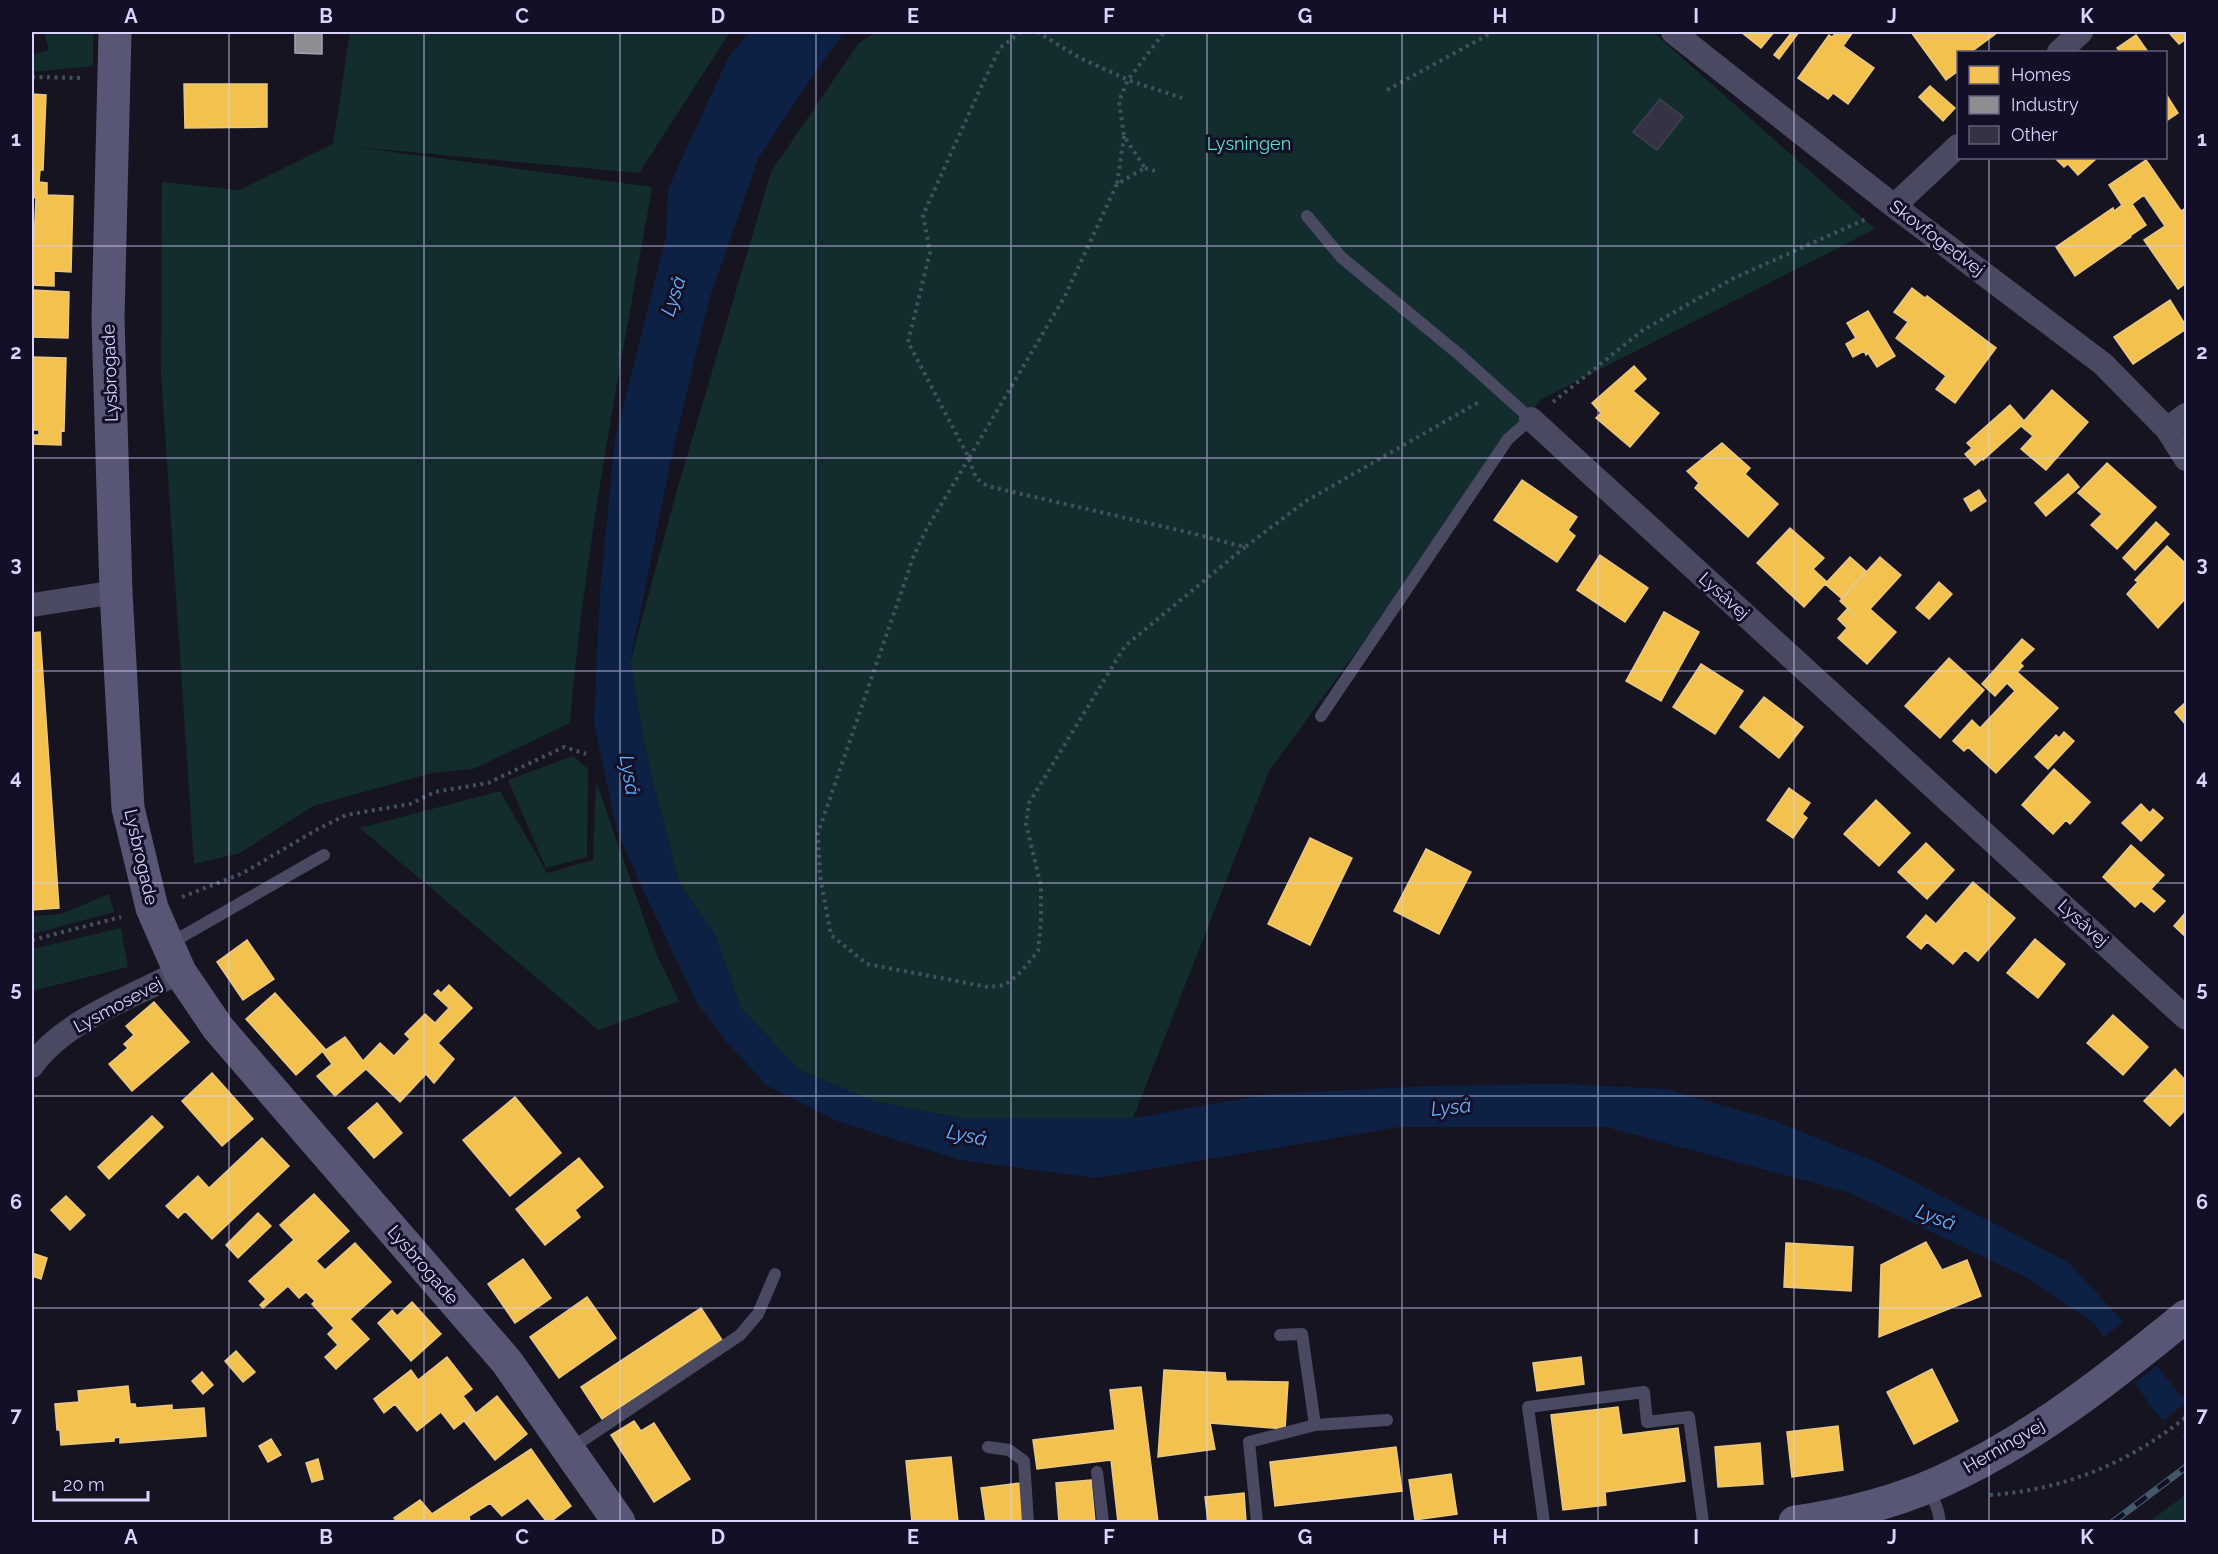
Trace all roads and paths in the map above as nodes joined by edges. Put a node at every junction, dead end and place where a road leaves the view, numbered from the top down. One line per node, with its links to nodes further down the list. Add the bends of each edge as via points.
1 (115, 32): 9 (street, Lysbrogade)
2 (1021, 32): 25 (path, via 1000,48 923,215 930,252 908,342)
3 (1037, 32): 11 (path)
4 (1164, 32): 11 (path)
5 (1493, 32): 12 (path)
6 (1673, 32): 19 (street, Skovfogedvej)
7 (2081, 32): 8 (street)
8 (2060, 51)
9 (114, 75): 10 (path); 28 (street, Lysbrogade, via 108,319)
10 (32, 76)
11 (1128, 80): 13 (path); 14 (path, via 1119,101)
12 (1387, 90)
13 (1182, 98)
14 (1124, 136): 16 (path); 18 (path)
15 (1957, 148): 19 (street)
16 (1144, 168): 17 (path); 18 (path)
17 (1159, 172)
18 (1116, 184): 25 (path, via 1065,296)
19 (1894, 206): 23 (path, via 1734,278 1643,330); 24 (street, Skovfogedvej, via 2103,364)
20 (1307, 216): 21 (lane, via 1341,257)
21 (1500, 390): 23 (lane); 27 (path, via 1306,501)
22 (2187, 415): 24 (street)
23 (1531, 419): 30 (lane, via 1508,439); 36 (street, Lysåvej)
24 (2167, 429): 26 (street, Skovfogedvej)
25 (969, 459): 27 (path, via 976,478 987,486); 27 (path, via 914,555 818,832 820,876 831,935 867,964 988,987 1005,985 1021,972 1038,951 1041,921 1041,886 1026,824 1029,803 1125,646)
26 (2187, 459)
27 (1245, 547)
28 (116, 591): 29 (street); 33 (street, Lysbrogade)
29 (32, 605)
30 (1321, 716)
31 (586, 754): 33 (path, via 564,747 488,783 435,792 410,804 346,815 243,873)
32 (324, 855): 35 (lane)
33 (137, 913): 34 (path); 35 (street, Lysbrogade)
34 (32, 940)
35 (174, 958): 37 (street, Lysmosevej, via 76,1025 36,1058); 45 (street, Lysbrogade, via 218,1028 507,1362)
36 (2187, 1018)
37 (32, 1066)
38 (775, 1274): 45 (lane, via 758,1314 740,1335)
39 (2179, 1322): 47 (street, Herningvej, via 2053,1418)
40 (1280, 1335): 43 (lane, via 1302,1334)
41 (2187, 1417): 47 (path, via 2136,1453 2047,1488 1972,1497)
42 (1387, 1420): 43 (lane)
43 (1315, 1425): 51 (lane, via 1249,1442)
44 (988, 1447): 49 (lane, via 1009,1450 1024,1461)
45 (568, 1450): 48 (street, Lysbrogade)
46 (1097, 1472): 50 (lane)
47 (1935, 1484): 54 (street, Herningvej, via 1867,1507); 55 (lane)
48 (619, 1522)
49 (1028, 1522)
50 (1103, 1522)
51 (1257, 1522)
52 (1544, 1522): 53 (lane, via 1528,1407 1644,1392 1647,1422 1689,1417)
53 (1703, 1522)
54 (1795, 1522)
55 (1940, 1522)

